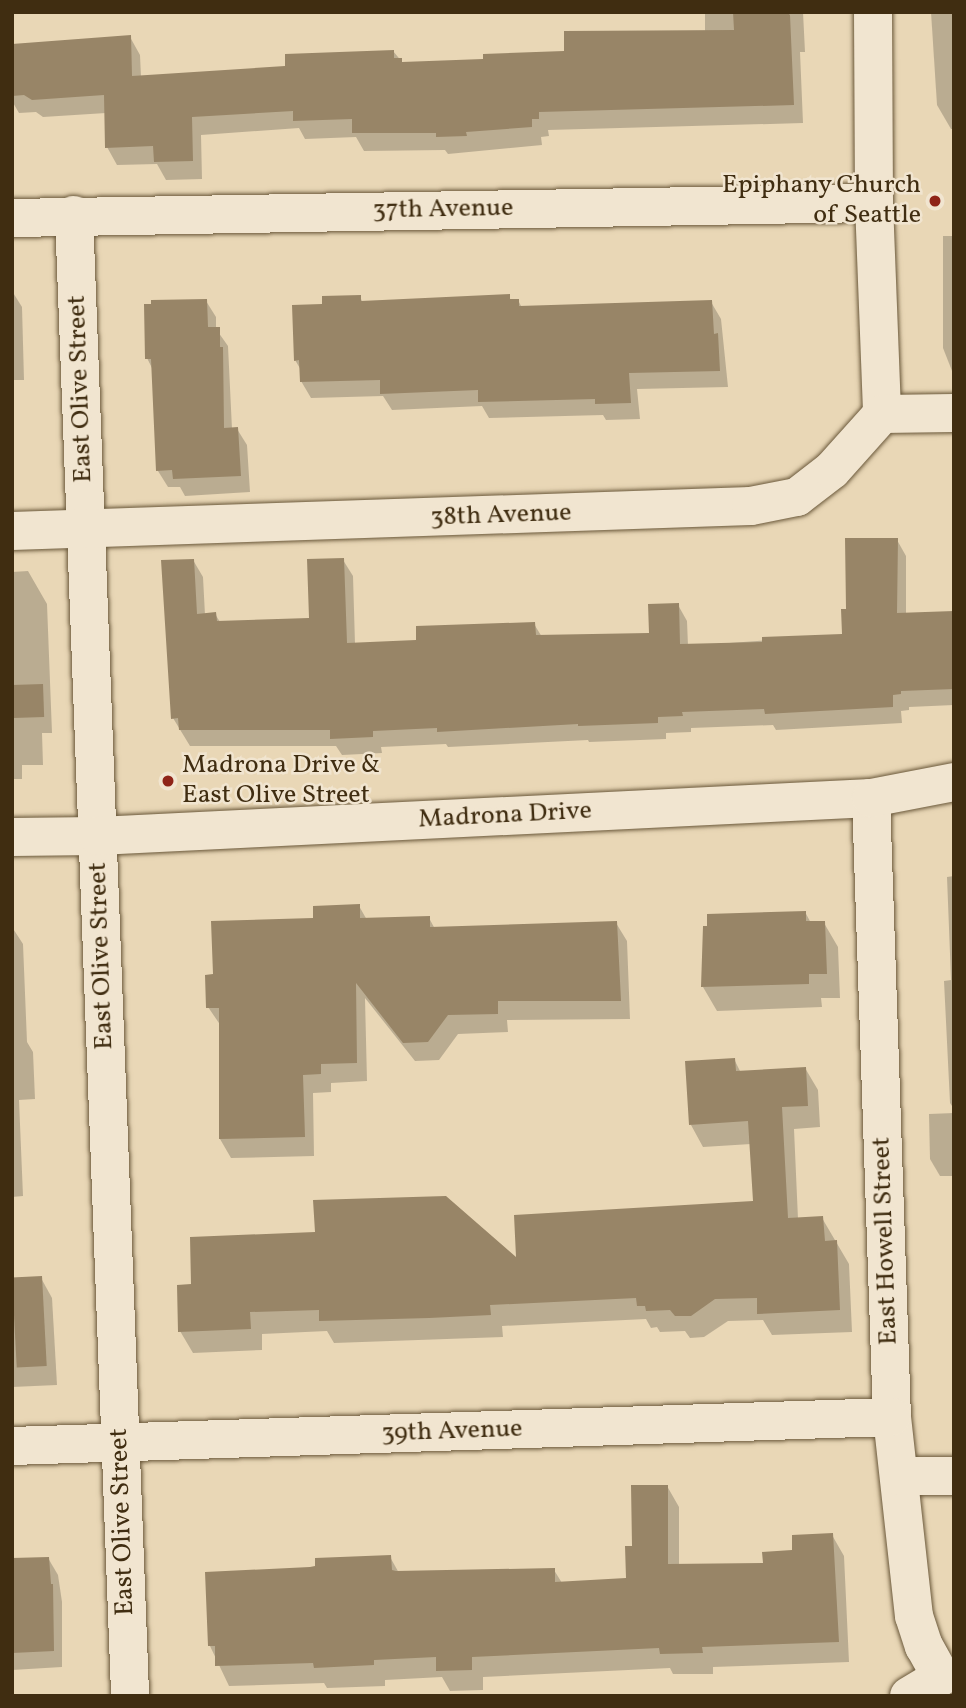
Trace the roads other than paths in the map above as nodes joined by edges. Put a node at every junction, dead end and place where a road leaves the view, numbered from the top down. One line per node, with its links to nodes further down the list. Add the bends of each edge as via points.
1 (873, 12): 2 (street)
2 (874, 203): 3 (street, 37th Avenue); 6 (street)
3 (74, 215): 4 (street, 37th Avenue); 7 (street, East Olive Street)
4 (12, 218)
5 (954, 413): 6 (street)
6 (882, 414): 7 (street, 38th Avenue, via 832,470 797,497 751,506)
7 (86, 530): 8 (street, 38th Avenue); 11 (street, East Olive Street)
8 (12, 531)
9 (954, 782): 10 (street, Madrona Drive)
10 (871, 798): 11 (street, Madrona Drive); 13 (street, East Howell Street)
11 (98, 836): 12 (street, Madrona Drive); 14 (street, East Olive Street)
12 (12, 837)
13 (892, 1417): 14 (street, 39th Avenue); 16 (street, East Howell Street)
14 (120, 1444): 15 (street, 39th Avenue); 19 (street, East Olive Street)
15 (12, 1446)
16 (899, 1476): 17 (street); 18 (street, East Howell Street, via 914,1616 923,1646)
17 (954, 1476)
18 (948, 1680): 20 (street)
19 (130, 1696)
20 (909, 1696)

